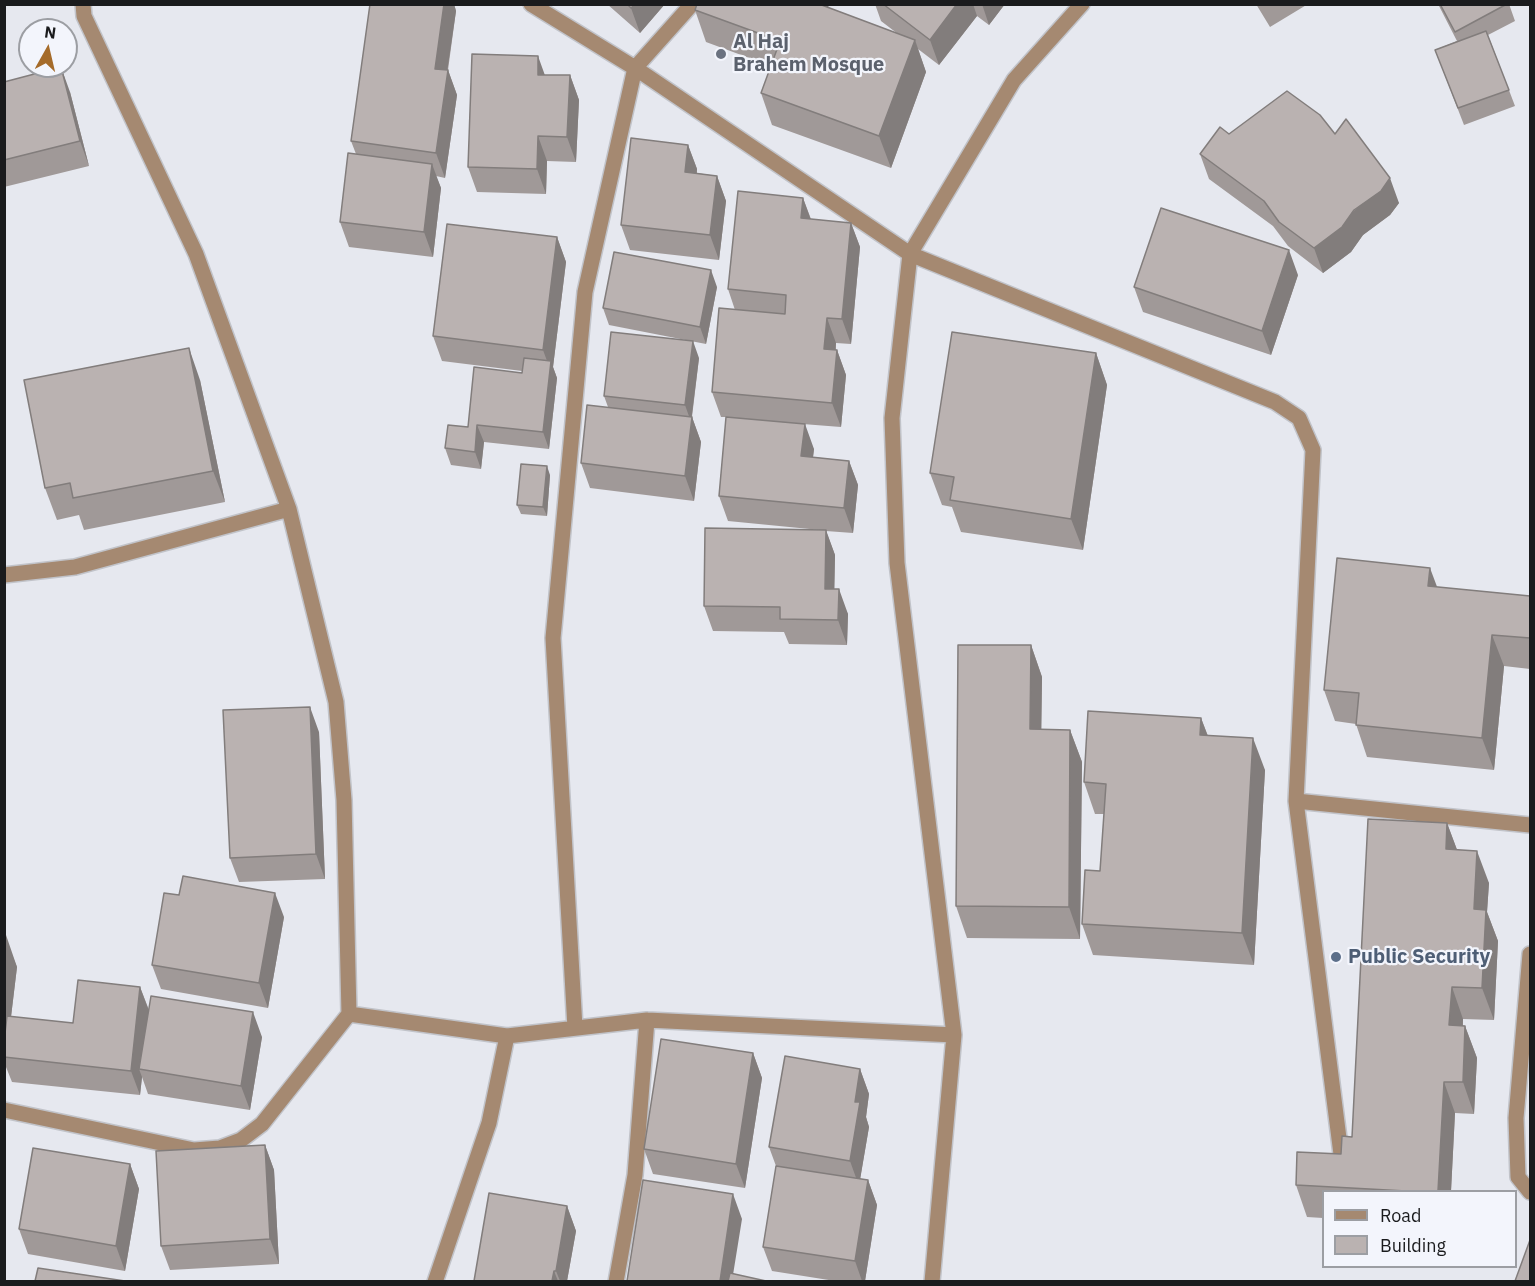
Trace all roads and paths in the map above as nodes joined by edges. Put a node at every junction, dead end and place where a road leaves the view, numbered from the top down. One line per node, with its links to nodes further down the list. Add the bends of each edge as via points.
1 (83, 4): 7 (street, via 84,16 196,254)
2 (531, 4): 5 (street)
3 (692, 4): 5 (street)
4 (1082, 4): 6 (street, via 1014,80)
5 (635, 68): 6 (street); 14 (street, via 585,292 553,638)
6 (910, 254): 9 (street, via 1275,402 1299,418 1313,450); 15 (street, via 892,418 897,563)
7 (290, 509): 8 (street, via 75,567); 12 (street, via 336,702 344,800)
8 (4, 575)
9 (1296, 801): 10 (street); 18 (street)
10 (1530, 825)
11 (1530, 954): 19 (street, via 1516,1118 1518,1177)
12 (349, 1014): 16 (street); 17 (street, via 262,1124 241,1140 220,1148 194,1150)
13 (647, 1020): 14 (street); 15 (street); 21 (street, via 635,1175)
14 (575, 1028): 16 (street)
15 (954, 1035): 22 (street)
16 (507, 1036): 20 (street, via 489,1123)
17 (4, 1110)
18 (1341, 1154)
19 (1530, 1192)
20 (435, 1281)
21 (616, 1281)
22 (932, 1281)

